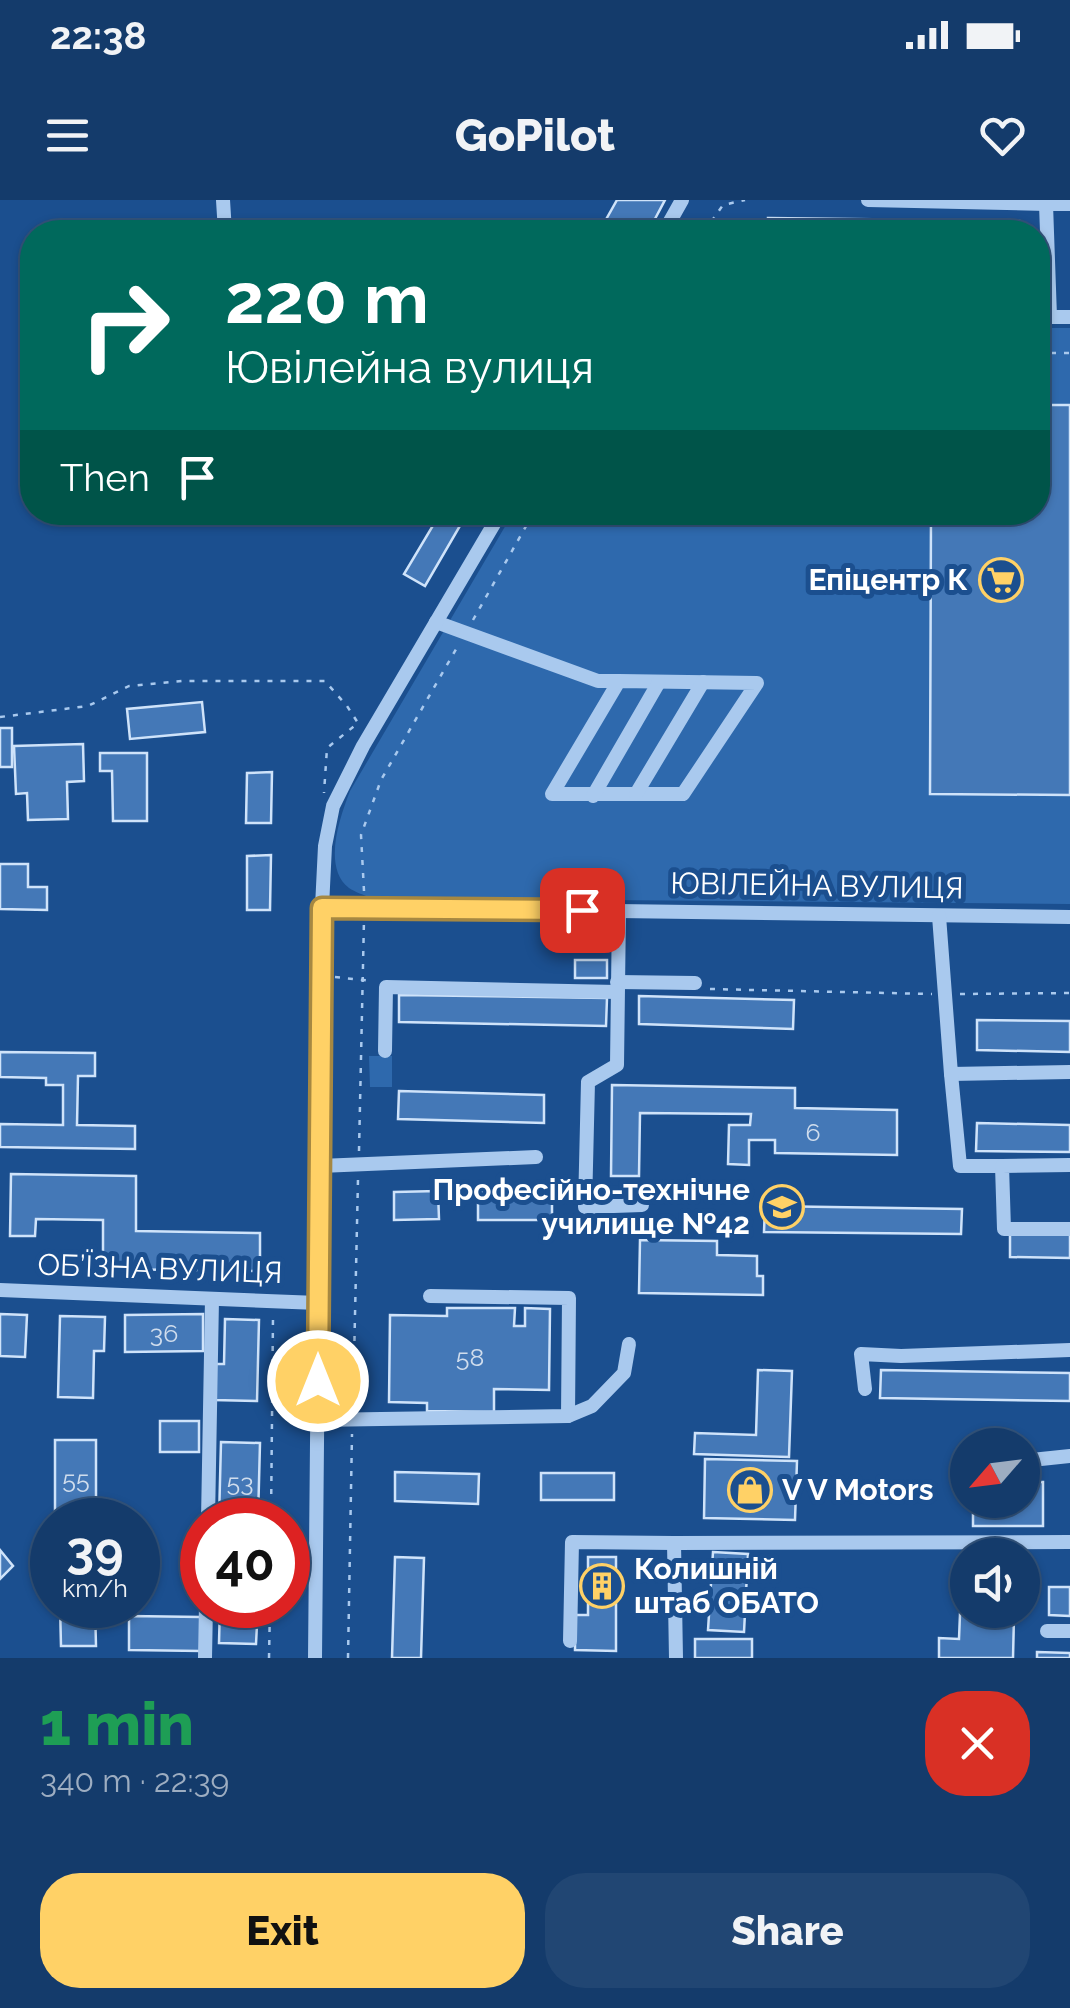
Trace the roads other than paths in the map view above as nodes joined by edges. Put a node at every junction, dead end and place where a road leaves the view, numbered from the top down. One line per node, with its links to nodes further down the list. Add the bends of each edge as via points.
1 (868, 200): 2 (street)
2 (1046, 204): 3 (street); 4 (street)
3 (1070, 204)
4 (1046, 220)
5 (492, 525): 6 (street)
6 (436, 622): 7 (street, via 598,681); 12 (street, via 333,806)
7 (620, 681): 8 (street); 11 (street, via 552,794)
8 (659, 682): 9 (street); 11 (street)
9 (703, 682): 10 (street); 10 (street, via 756,682 683,794)
10 (636, 794): 11 (street)
11 (593, 796)
12 (322, 908): 13 (street, ЮВІЛЕЙНА ВУЛИЦЯ); 23 (street)
13 (618, 910): 14 (street, ЮВІЛЕЙНА ВУЛИЦЯ); 17 (street)
14 (938, 916): 15 (street, ЮВІЛЕЙНА ВУЛИЦЯ); 20 (street)
15 (1070, 917)
16 (700, 985): 17 (street)
17 (617, 987): 18 (street, via 386,987); 25 (street, via 616,1066 588,1082 585,1207)
18 (385, 1051)
19 (1070, 1072): 20 (street)
20 (951, 1074): 24 (street, via 960,1166)
21 (536, 1157): 23 (street)
22 (1070, 1165): 24 (street)
23 (320, 1166): 30 (street)
24 (1002, 1166): 26 (street, via 1004,1229)
25 (642, 1205)
26 (1070, 1230)
27 (0, 1290): 29 (street, ОБ’ЇЗНА ВУЛИЦЯ)
28 (430, 1296): 34 (street, via 569,1298)
29 (212, 1298): 30 (street, ОБ’ЇЗНА ВУЛИЦЯ); 38 (street)
30 (318, 1303): 35 (street)
31 (629, 1344): 34 (street, via 624,1373 592,1406)
32 (1070, 1350): 33 (street, via 861,1354)
33 (865, 1389)
34 (568, 1416): 35 (street)
35 (318, 1420): 46 (street)
36 (1070, 1456): 37 (street)
37 (1040, 1458)
38 (208, 1498)
39 (1070, 1542): 40 (street)
40 (674, 1543): 44 (street, via 572,1542); 47 (street)
41 (206, 1628): 45 (street)
42 (1047, 1631): 43 (street)
43 (1070, 1631)
44 (570, 1642)
45 (205, 1658)
46 (316, 1658)
47 (676, 1658)

